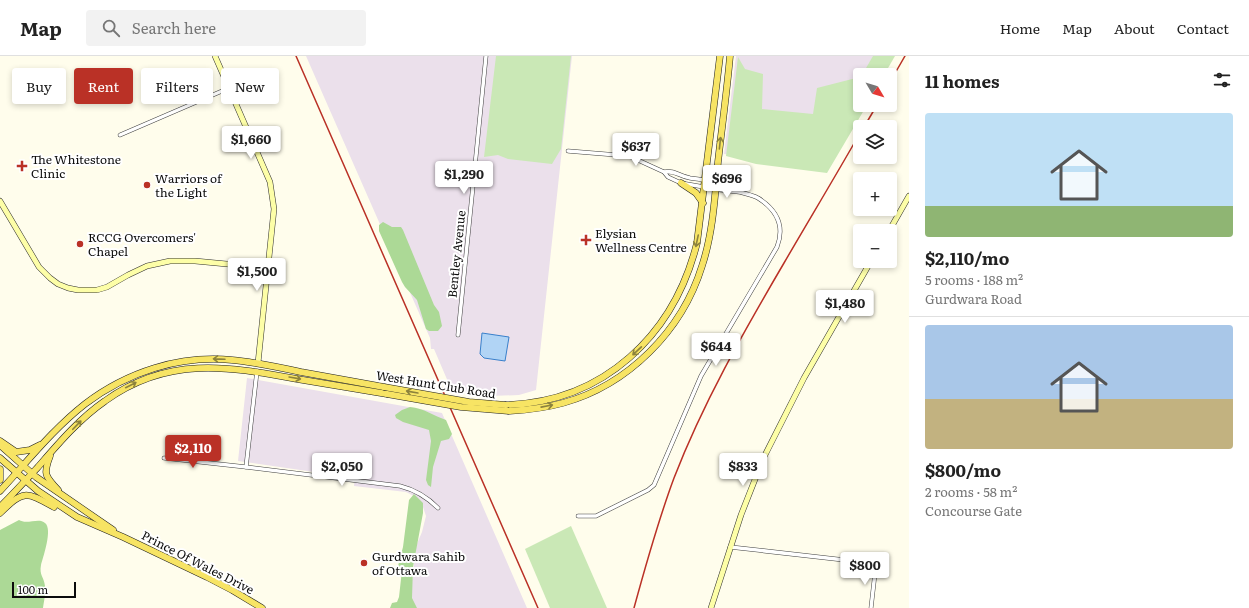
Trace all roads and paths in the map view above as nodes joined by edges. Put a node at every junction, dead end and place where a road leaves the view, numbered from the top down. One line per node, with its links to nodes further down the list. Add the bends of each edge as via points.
1 (215, 56): 5 (street)
2 (486, 56): 23 (street, Bentley Avenue)
3 (720, 56): 11 (main road, West Hunt Club Road)
4 (730, 56): 12 (main road, West Hunt Club Road, one-way to 4)
5 (221, 70)
6 (221, 91): 8 (street)
7 (236, 104): 21 (street, via 272,192 274,209)
8 (120, 135)
9 (568, 151): 10 (street, via 628,156)
10 (664, 172): 11 (street, via 673,171 683,177); 13 (street, via 668,177)
11 (705, 180): 12 (street); 14 (main road, West Hunt Club Road)
12 (716, 182): 15 (main road, West Hunt Club Road); 16 (street)
13 (681, 183): 14 (street); 19 (main road, via 696,193)
14 (704, 187): 15 (street); 19 (main road, West Hunt Club Road)
15 (716, 189): 16 (street); 26 (main road, West Hunt Club Road, one-way to 15, via 529,409 574,399 604,386 644,358 682,312 691,294 707,246)
16 (740, 192): 45 (street, via 764,202 779,221 781,234 777,247 702,376 654,485 596,516)
17 (909, 196): 20 (street)
18 (0, 201): 21 (street, via 40,267 50,278 68,288 97,290 147,266 170,261 195,260)
19 (703, 203): 26 (main road, West Hunt Club Road, one-way to 26, via 697,243 686,278 669,313 647,341 621,365 587,386 541,401)
20 (893, 224)
21 (268, 268): 24 (street)
22 (867, 268): 48 (street, via 804,378 763,459)
23 (458, 335)
24 (258, 363): 25 (main road); 26 (main road, West Hunt Club Road, one-way to 24, bridge); 28 (main road, West Hunt Club Road, one-way to 28, via 222,359 198,360 141,372 86,404)
25 (257, 371): 26 (main road, West Hunt Club Road, one-way to 26, bridge, via 461,407); 30 (main road, West Hunt Club Road, one-way to 25, via 79,422 104,402 145,379 202,367); 34 (street)
26 (508, 408)
27 (0, 441): 28 (main road, via 16,452 30,450)
28 (43, 444): 33 (main road, West Hunt Club Road)
29 (0, 445): 33 (main road, Prince Of Wales Drive)
30 (52, 451): 37 (main road, West Hunt Club Road); 41 (main road, via 46,468 46,477)
31 (0, 458): 36 (main road, Prince Of Wales Drive)
32 (164, 458): 34 (street)
33 (23, 466): 36 (main road, West Hunt Club Road); 37 (main road, Prince Of Wales Drive)
34 (246, 467): 43 (street, via 400,486 420,493)
35 (0, 469): 38 (main road)
36 (16, 473): 39 (main road, Prince Of Wales Drive); 40 (main road, West Hunt Club Road)
37 (32, 474): 39 (main road, West Hunt Club Road); 41 (main road, Prince Of Wales Drive)
38 (0, 480)
39 (25, 481): 42 (main road, West Hunt Club Road); 46 (main road, Prince Of Wales Drive)
40 (0, 491)
41 (66, 498): 47 (main road, Prince Of Wales Drive)
42 (0, 507)
43 (438, 508)
44 (0, 514): 46 (main road, via 14,500 27,494)
45 (578, 516)
46 (77, 517): 47 (main road, Prince Of Wales Drive)
47 (123, 537): 49 (main road, Prince Of Wales Drive, via 220,584)
48 (730, 547): 50 (street); 51 (street, via 871,563 874,573)
49 (262, 608)
50 (711, 608)
51 (871, 608)

